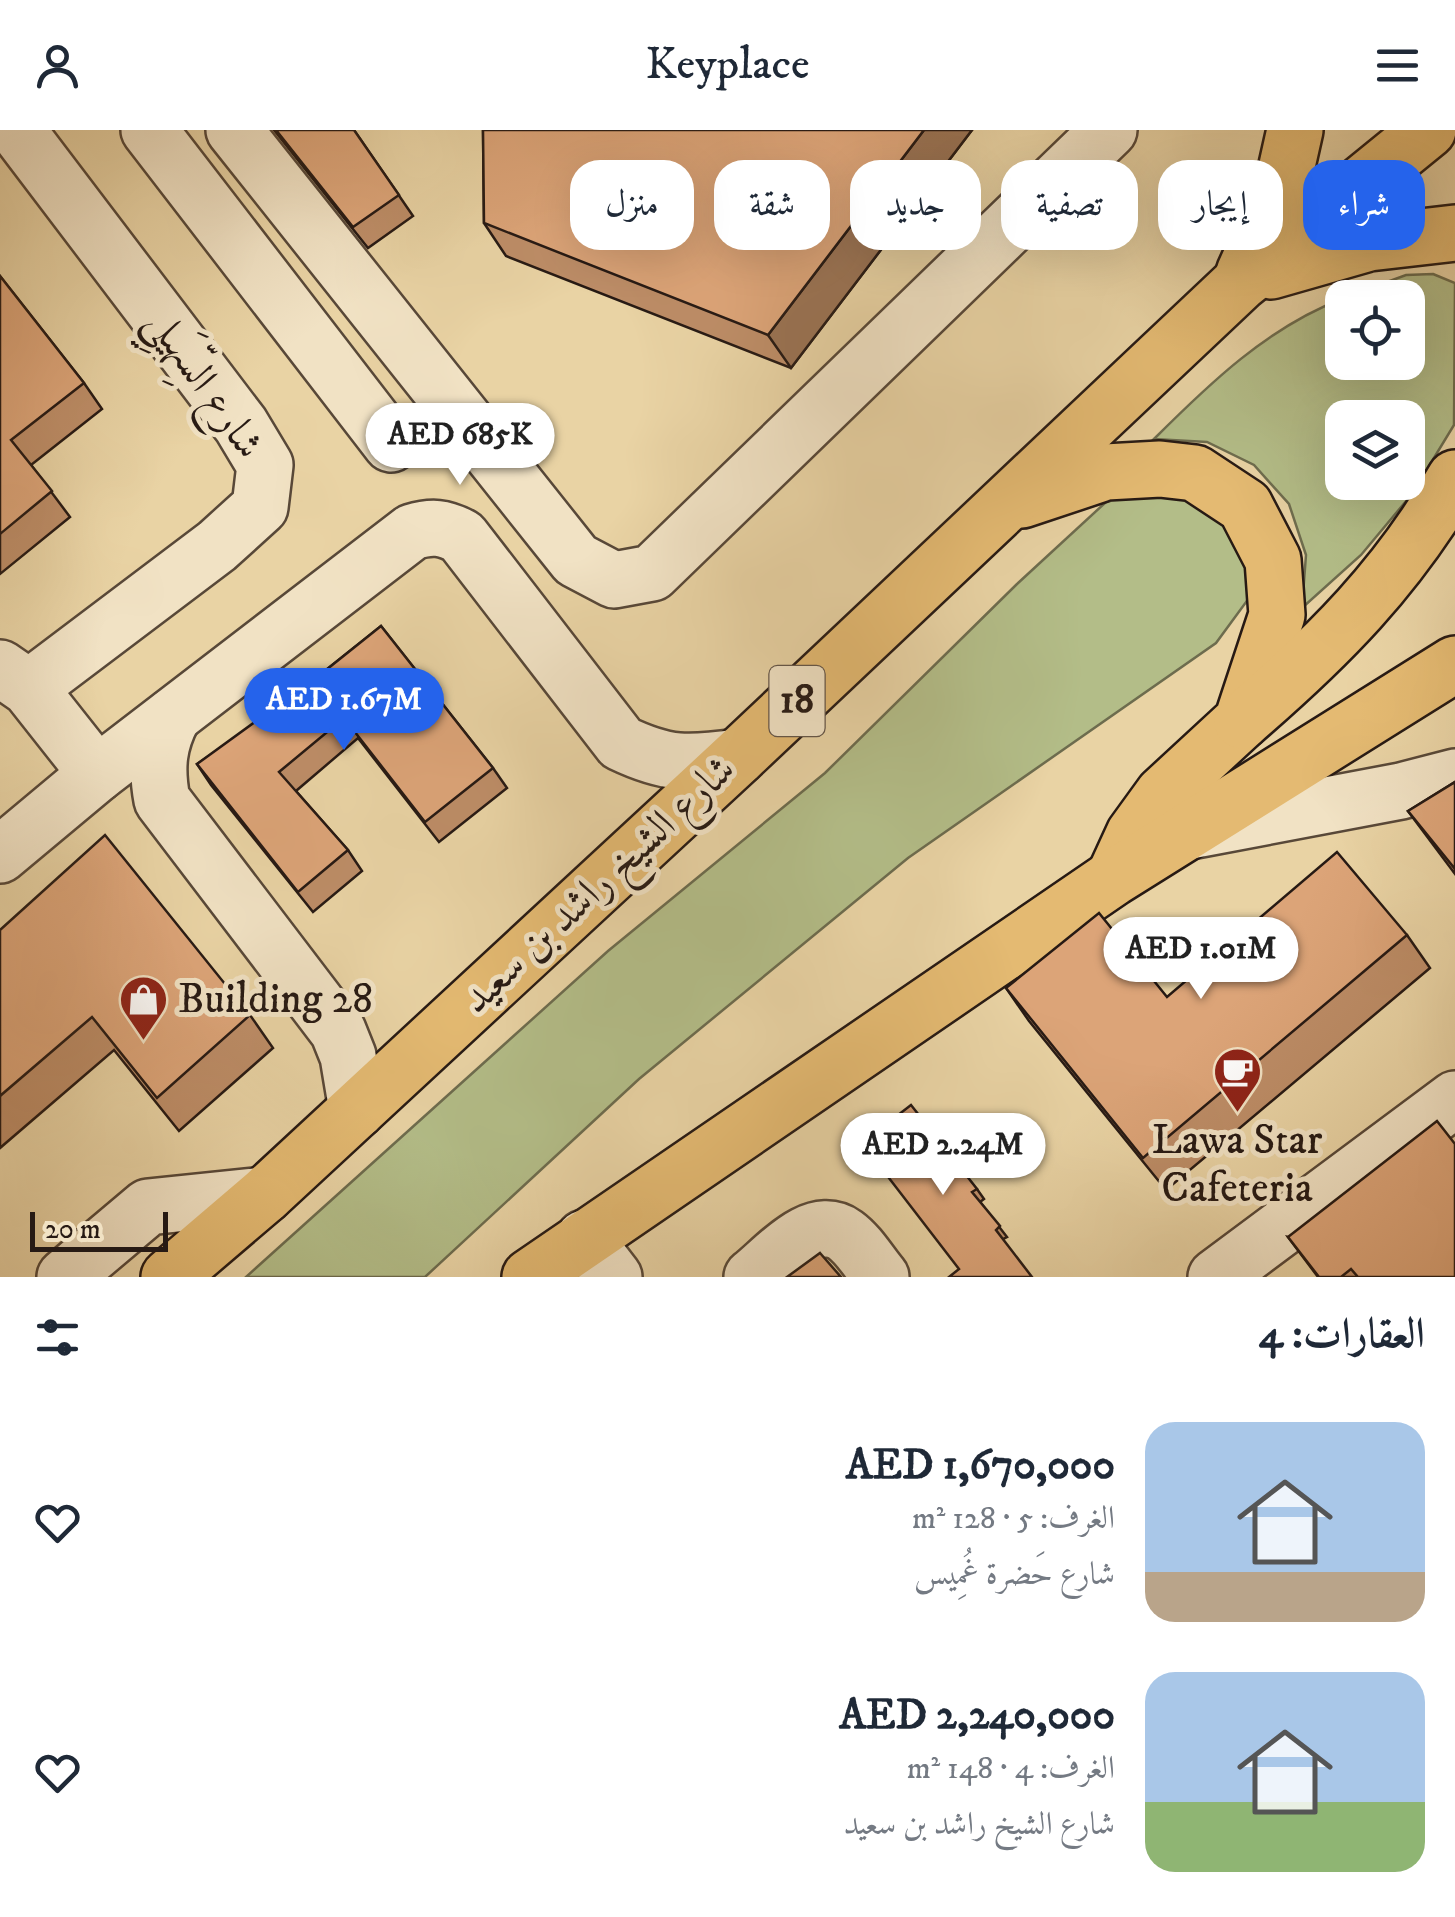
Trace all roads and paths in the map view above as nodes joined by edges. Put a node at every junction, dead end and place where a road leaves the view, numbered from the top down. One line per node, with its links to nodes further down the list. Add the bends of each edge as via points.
1 (16, 130): 13 (street, شارع السِّهَيلِي, via 242,424 265,465 260,507 217,546)
2 (149, 130): 9 (street)
3 (234, 130): 4 (street, via 576,560 614,580 652,573)
4 (1109, 130)
5 (1295, 130): 8 (main road, via 1282,188)
6 (1428, 130): 8 (main road, شارع الشيخ راشد بن سعيد / 18)
7 (1455, 233): 8 (main road, via 1368,243)
8 (1240, 282): 11 (main road, شارع الشيخ راشد بن سعيد / 18)
9 (391, 444)
10 (1455, 478): 15 (main road, via 1378,589 1314,659)
11 (1007, 504): 15 (main road, via 1106,472 1160,468 1195,473 1245,506 1272,560 1277,615); 16 (main road, شارع الشيخ راشد بن سعيد / 18)
12 (1450, 670): 19 (main road)
13 (14, 678): 17 (street)
14 (173, 716): 16 (street, via 412,532 444,528 462,537 621,742 655,759); 17 (street); 23 (street, via 158,757 162,800 338,1031)
15 (1242, 721): 21 (main road, via 1163,794)
16 (738, 757): 23 (main road, شارع الشيخ راشد بن سعيد / 18)
17 (97, 774): 20 (street)
18 (1455, 777): 19 (street)
19 (1187, 832): 21 (main road)
20 (0, 854)
21 (1113, 878): 25 (main road)
22 (1455, 1099): 31 (street)
23 (357, 1110): 24 (main road, شارع الشيخ راشد بن سعيد / 18)
24 (265, 1195): 26 (street, via 148,1207); 27 (main road, شارع الشيخ راشد بن سعيد / 18)
25 (599, 1258): 28 (main road)
26 (65, 1277)
27 (169, 1277)
28 (530, 1277)
29 (752, 1277): 30 (street, via 808,1232 829,1228 848,1236)
30 (880, 1277)
31 (1216, 1277)

